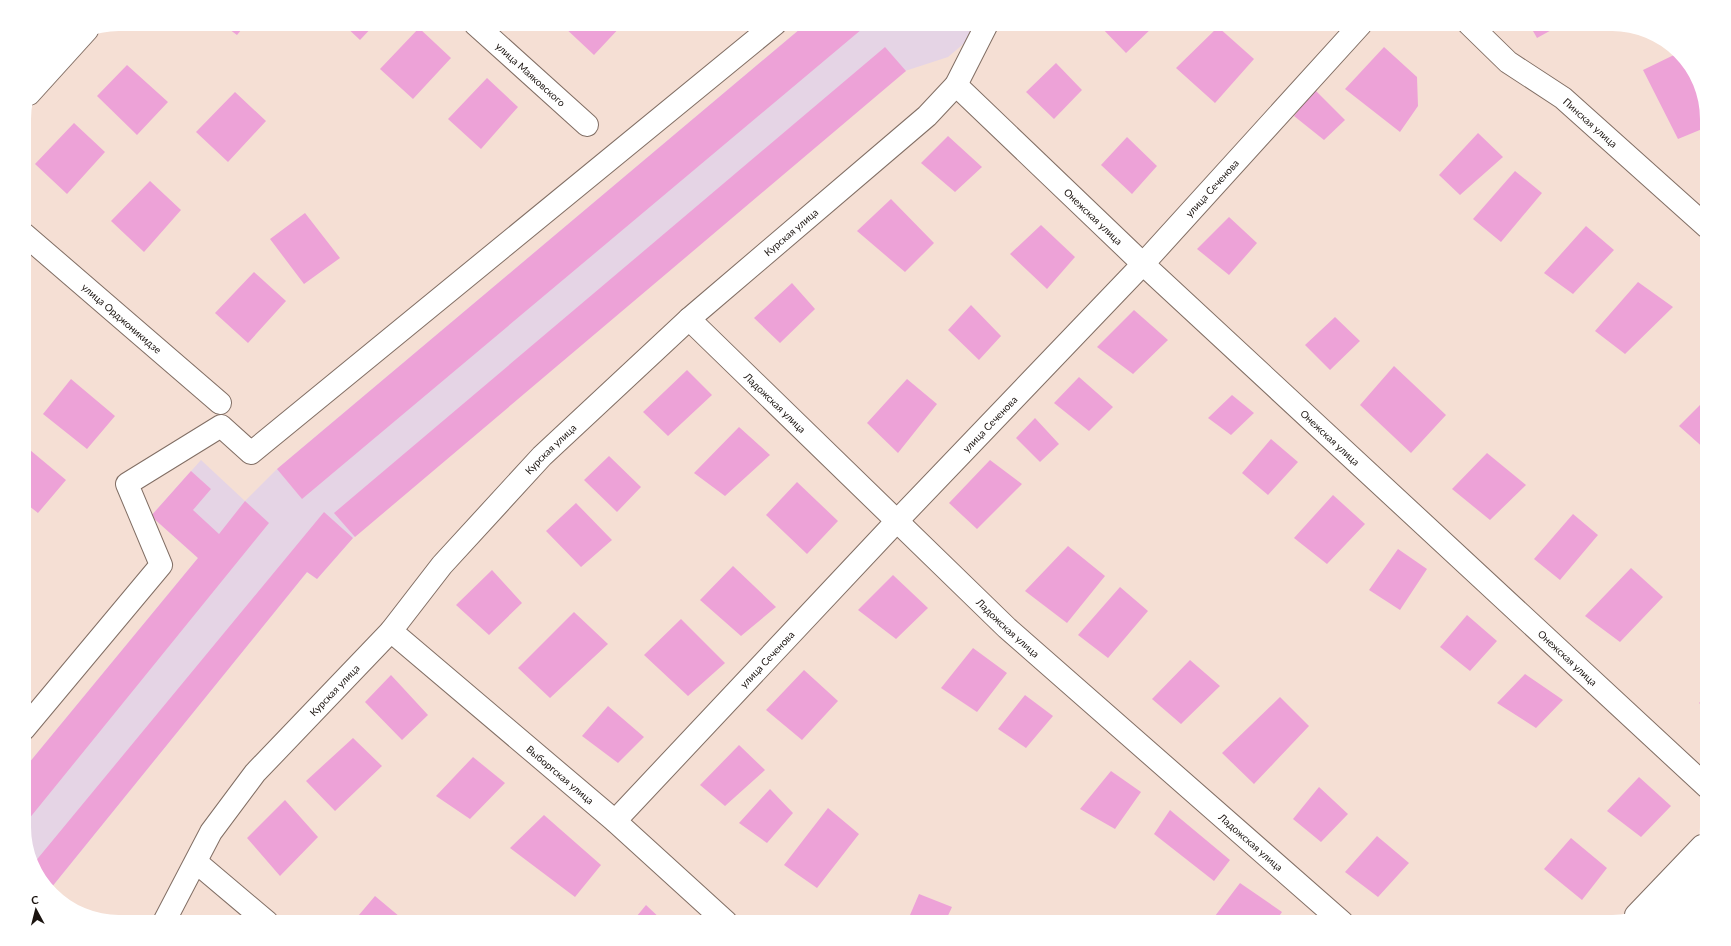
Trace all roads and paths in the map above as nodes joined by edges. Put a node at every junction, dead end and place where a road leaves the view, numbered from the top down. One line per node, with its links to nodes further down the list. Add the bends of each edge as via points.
1 (483, 31): 9 (street, улица Маяковского)
2 (766, 31): 17 (street, via 251,453 222,426 127,484 161,565)
3 (983, 31): 8 (street, Курская улица)
4 (1354, 31): 12 (street, улица Сеченова)
5 (1476, 31): 10 (street, Пинская улица, via 1508,62 1563,98)
6 (75, 43): 7 (street)
7 (39, 83)
8 (956, 85): 12 (street, Онежская улица); 13 (street, Курская улица, via 927,116)
9 (587, 125)
10 (1700, 221)
11 (31, 240): 14 (street, улица Орджоникидзе)
12 (1143, 264): 15 (street, улица Сеченова); 18 (street, Онежская улица)
13 (689, 319): 15 (street, Ладожская улица); 16 (street, Курская улица, via 542,456 442,565)
14 (220, 403)
15 (896, 522): 19 (street, улица Сеченова); 26 (street, Ладожская улица, via 1007,628)
16 (391, 631): 19 (street, Выборгская улица); 21 (street, Курская улица, via 254,773 211,832)
17 (31, 721)
18 (1700, 781)
19 (615, 821): 25 (street, Выборгская улица)
20 (1696, 853): 22 (street)
21 (196, 862): 23 (street, Курская улица); 24 (street)
22 (1641, 910)
23 (168, 915)
24 (259, 915)
25 (718, 915)
26 (1334, 915)

